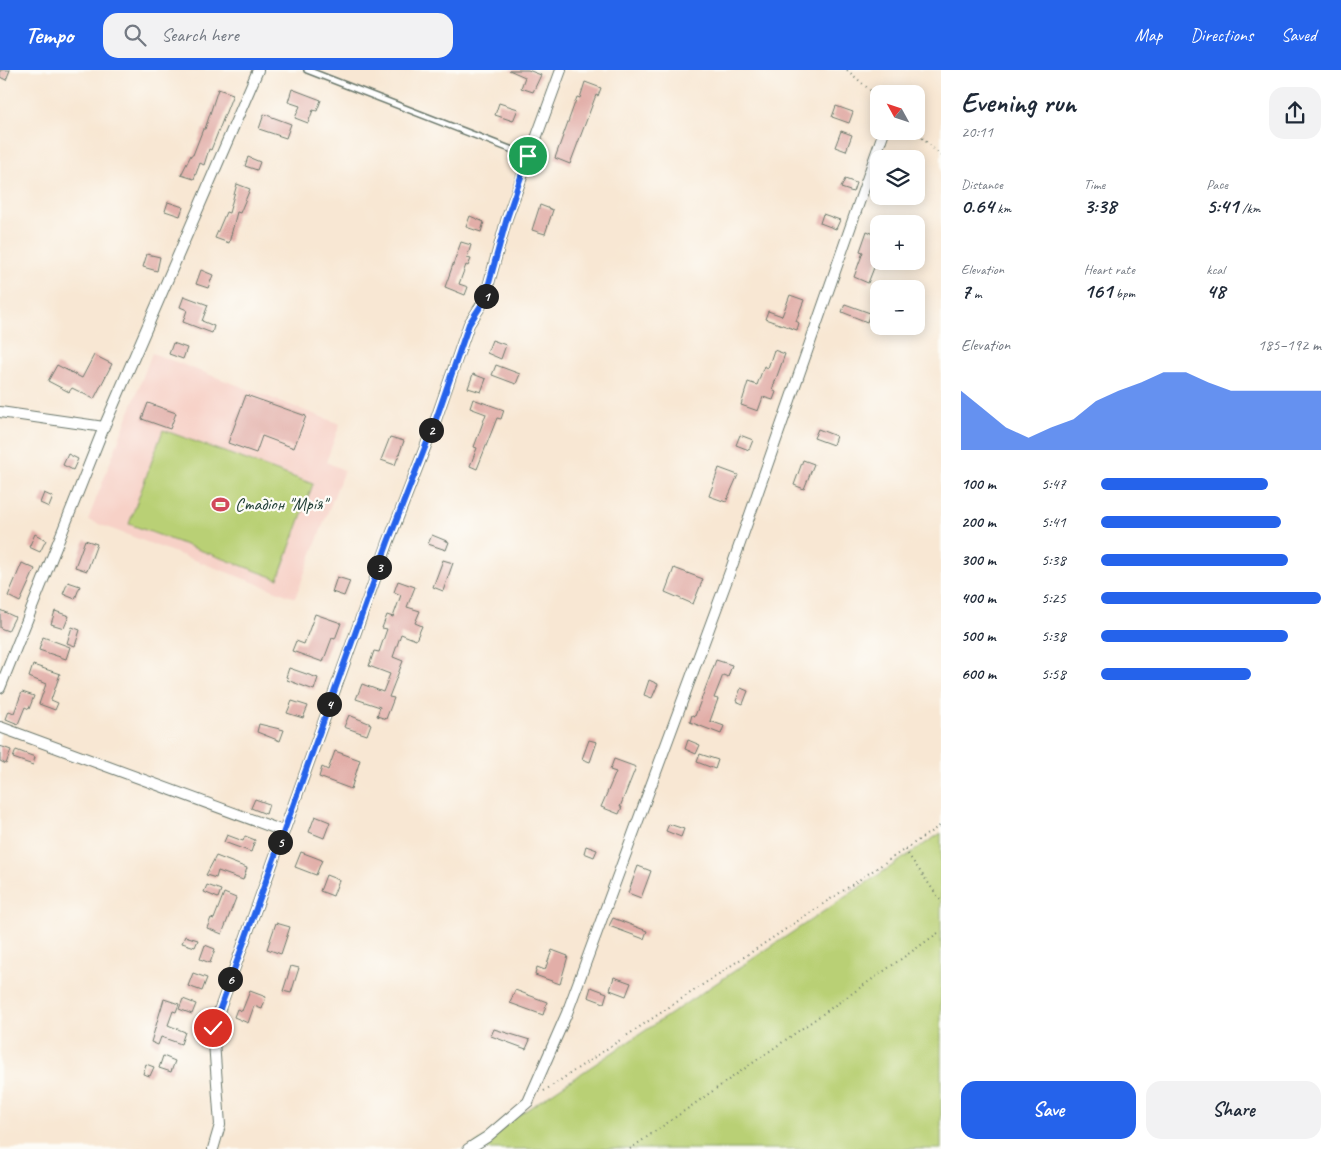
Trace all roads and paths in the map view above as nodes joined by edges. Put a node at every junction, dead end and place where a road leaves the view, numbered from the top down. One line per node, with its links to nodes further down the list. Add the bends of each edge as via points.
1 (258, 70): 11 (street)
2 (307, 70): 8 (lane)
3 (561, 70): 8 (street)
4 (847, 70): 5 (path)
5 (870, 90)
6 (881, 140): 21 (street, via 731,569 566,1013 528,1102)
7 (924, 140): 9 (path)
8 (528, 156): 15 (street, via 484,301 469,324)
9 (941, 156)
10 (0, 412): 11 (street)
11 (104, 426): 12 (street)
12 (0, 688)
13 (0, 727): 15 (street)
14 (941, 825): 16 (path)
15 (284, 831): 20 (street, via 213,1028 220,1125)
16 (905, 849): 17 (path); 19 (path)
17 (941, 901)
18 (941, 931): 22 (path)
19 (544, 1091)
20 (213, 1149)
21 (468, 1149)
22 (630, 1149)

